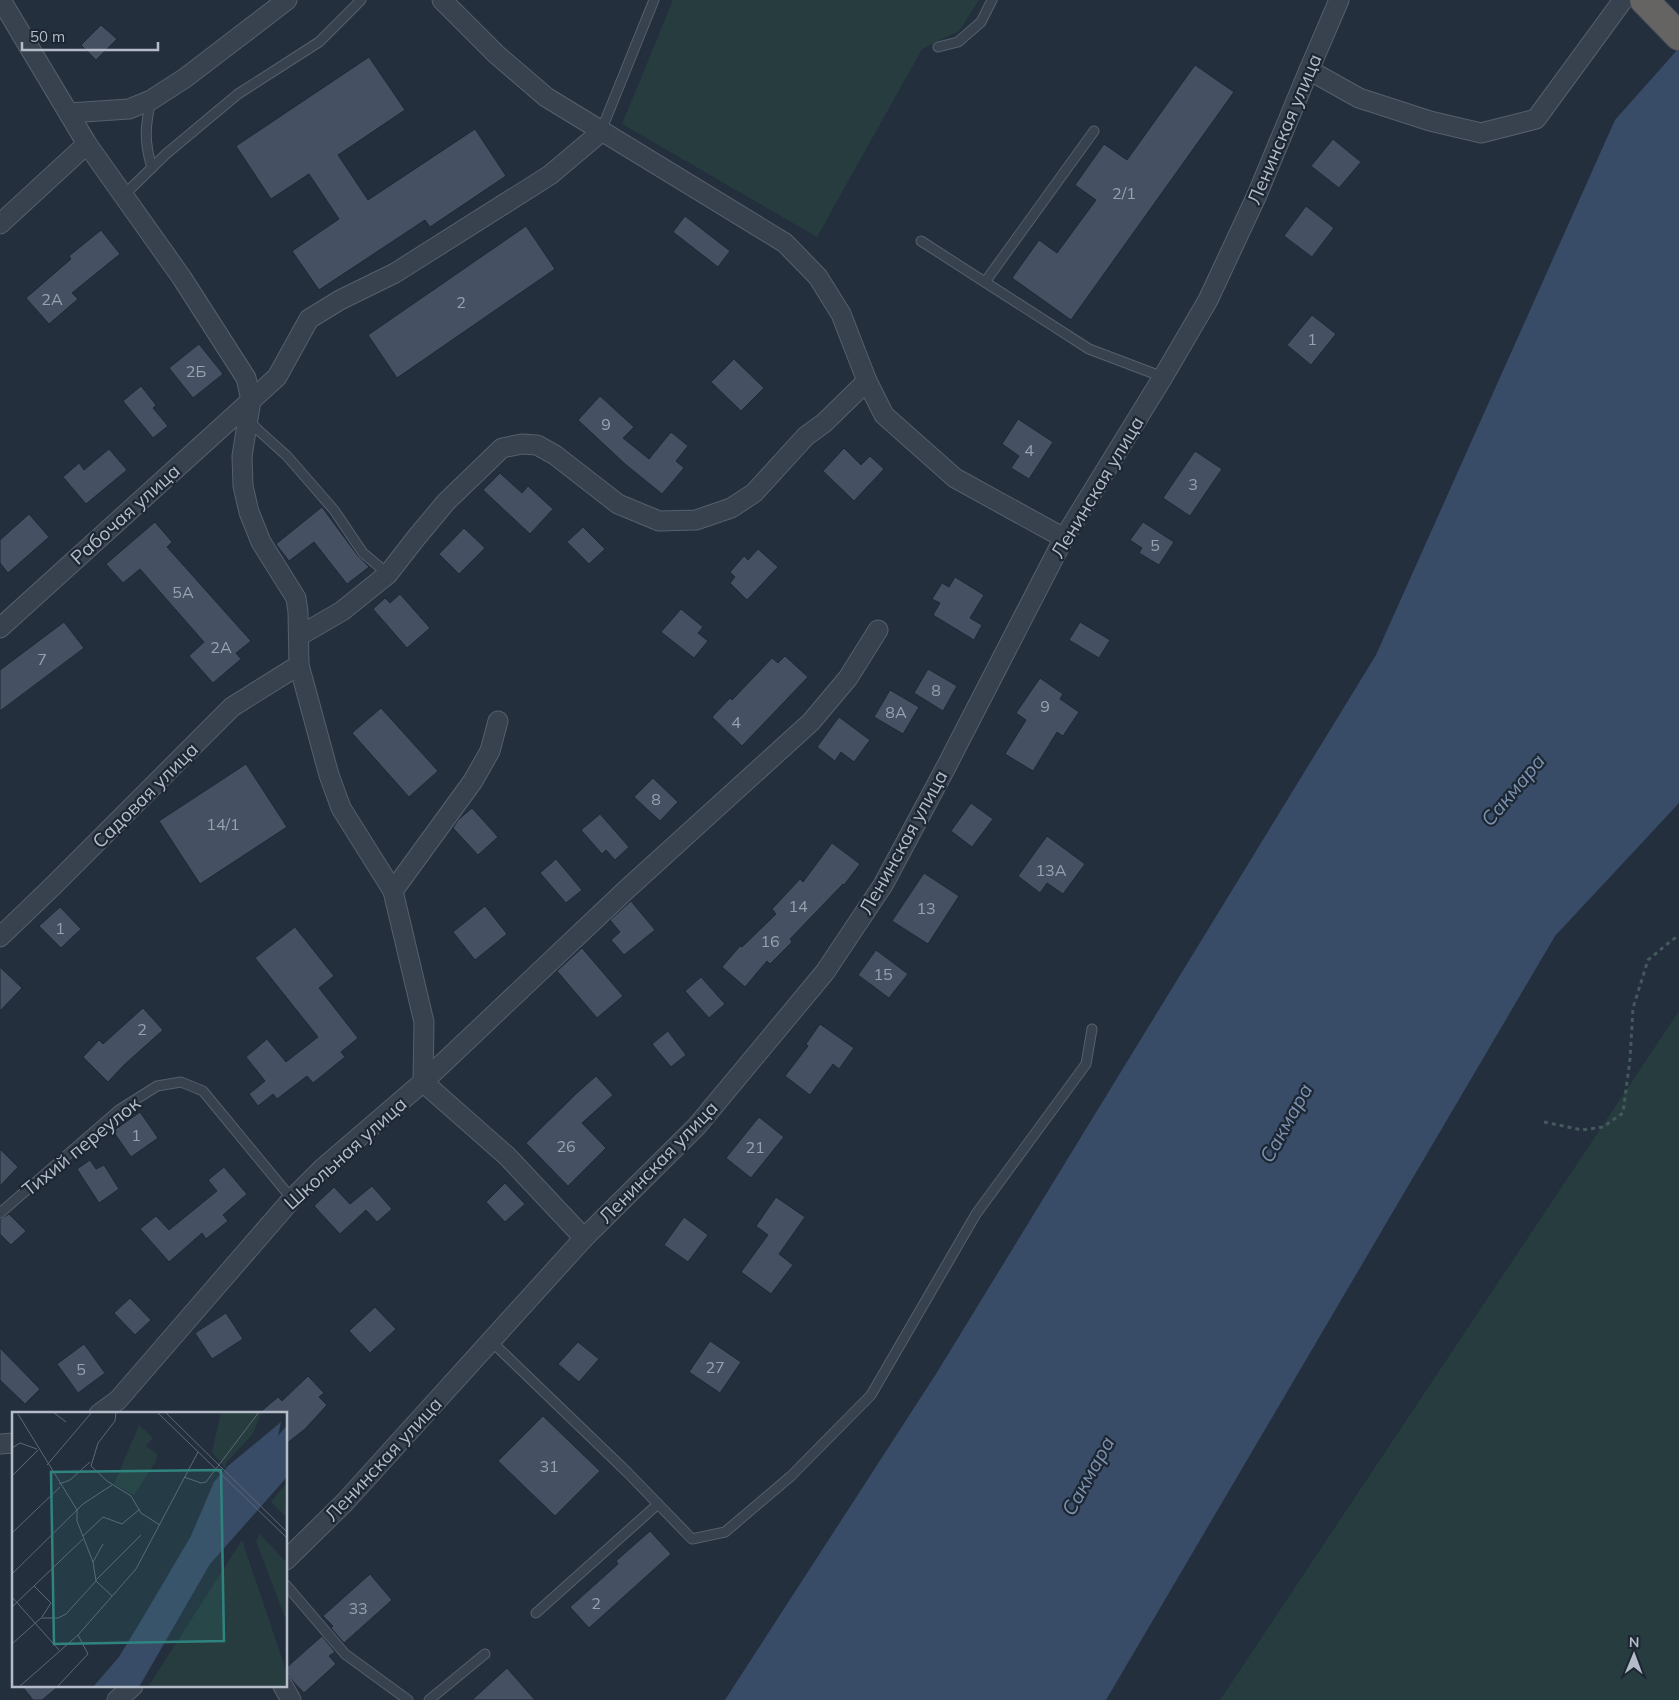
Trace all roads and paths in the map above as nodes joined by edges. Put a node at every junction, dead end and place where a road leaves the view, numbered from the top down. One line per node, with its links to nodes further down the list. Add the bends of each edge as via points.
1 (1, 0): 14 (street)
2 (287, 0): 13 (street)
3 (361, 0): 18 (lane, via 319,42 238,94)
4 (442, 0): 15 (street, via 496,54 546,97)
5 (654, 0): 15 (lane)
6 (992, 0): 11 (lane, via 981,22 958,42)
7 (1339, 0): 12 (street, Ленинская улица)
8 (1623, 0): 12 (street, via 1536,119 1481,133 1430,121 1359,98)
9 (1644, 0): 10 (highway)
10 (1679, 36)
11 (938, 47)
12 (1308, 70): 23 (street, Ленинская улица, via 1249,213 1208,300)
13 (151, 100): 14 (street, via 128,110); 18 (lane, via 145,126)
14 (69, 113): 17 (street)
15 (601, 132): 24 (street, via 785,243 818,277 841,314); 25 (street, Рабочая улица, via 542,180 395,273 310,319 276,377)
16 (1094, 132): 22 (lane)
17 (87, 144): 19 (street); 20 (street)
18 (152, 168): 19 (lane)
19 (124, 196): 25 (street, via 182,278 246,378)
20 (0, 224)
21 (921, 241): 22 (lane)
22 (985, 282): 23 (lane, via 1088,350)
23 (1163, 378): 27 (street, Ленинская улица)
24 (867, 381): 27 (street, via 884,415 955,478); 28 (street, via 806,436 754,493 731,508 696,520 658,521 618,504 556,455 537,445 502,448 446,502)
25 (251, 400): 26 (street); 29 (street, Рабочая улица)
26 (248, 419): 28 (lane, via 287,456 334,510 363,553); 31 (street, via 242,456 242,486 261,542 296,598)
27 (1064, 538): 42 (street, Ленинская улица, via 883,885 825,972 697,1126)
28 (388, 574): 31 (street, via 342,611)
29 (0, 628)
30 (878, 630): 38 (street, via 848,678 811,722 626,890)
31 (299, 636): 32 (street)
32 (299, 665): 34 (street, via 342,808); 36 (street, Садовая улица, via 232,707)
33 (498, 721): 34 (street, via 490,751 473,781)
34 (393, 891): 38 (street, via 424,1022)
35 (1679, 936): 39 (path, via 1648,960 1633,1008 1623,1113 1603,1127 1582,1130)
36 (0, 937)
37 (1092, 1029): 45 (lane, via 1086,1064 976,1214 871,1396 791,1476 725,1532 692,1540)
38 (424, 1082): 40 (street, Школьная улица); 42 (street, Школьная улица, via 507,1156)
39 (1544, 1122)
40 (292, 1198): 41 (lane, Тихий переулок, via 203,1091 181,1082 157,1086 119,1110); 44 (street, Школьная улица, via 118,1400)
41 (0, 1213)
42 (584, 1238): 43 (street, Ленинская улица)
43 (491, 1341): 45 (lane); 46 (street, Ленинская улица, via 345,1502)
44 (102, 1412)
45 (658, 1504): 48 (lane)
46 (288, 1558)
47 (288, 1588): 54 (lane, via 345,1654)
48 (536, 1613)
49 (485, 1654): 55 (lane)
50 (132, 1688): 52 (street)
51 (284, 1688): 53 (street)
52 (117, 1700)
53 (291, 1700)
54 (408, 1700)
55 (429, 1700)

